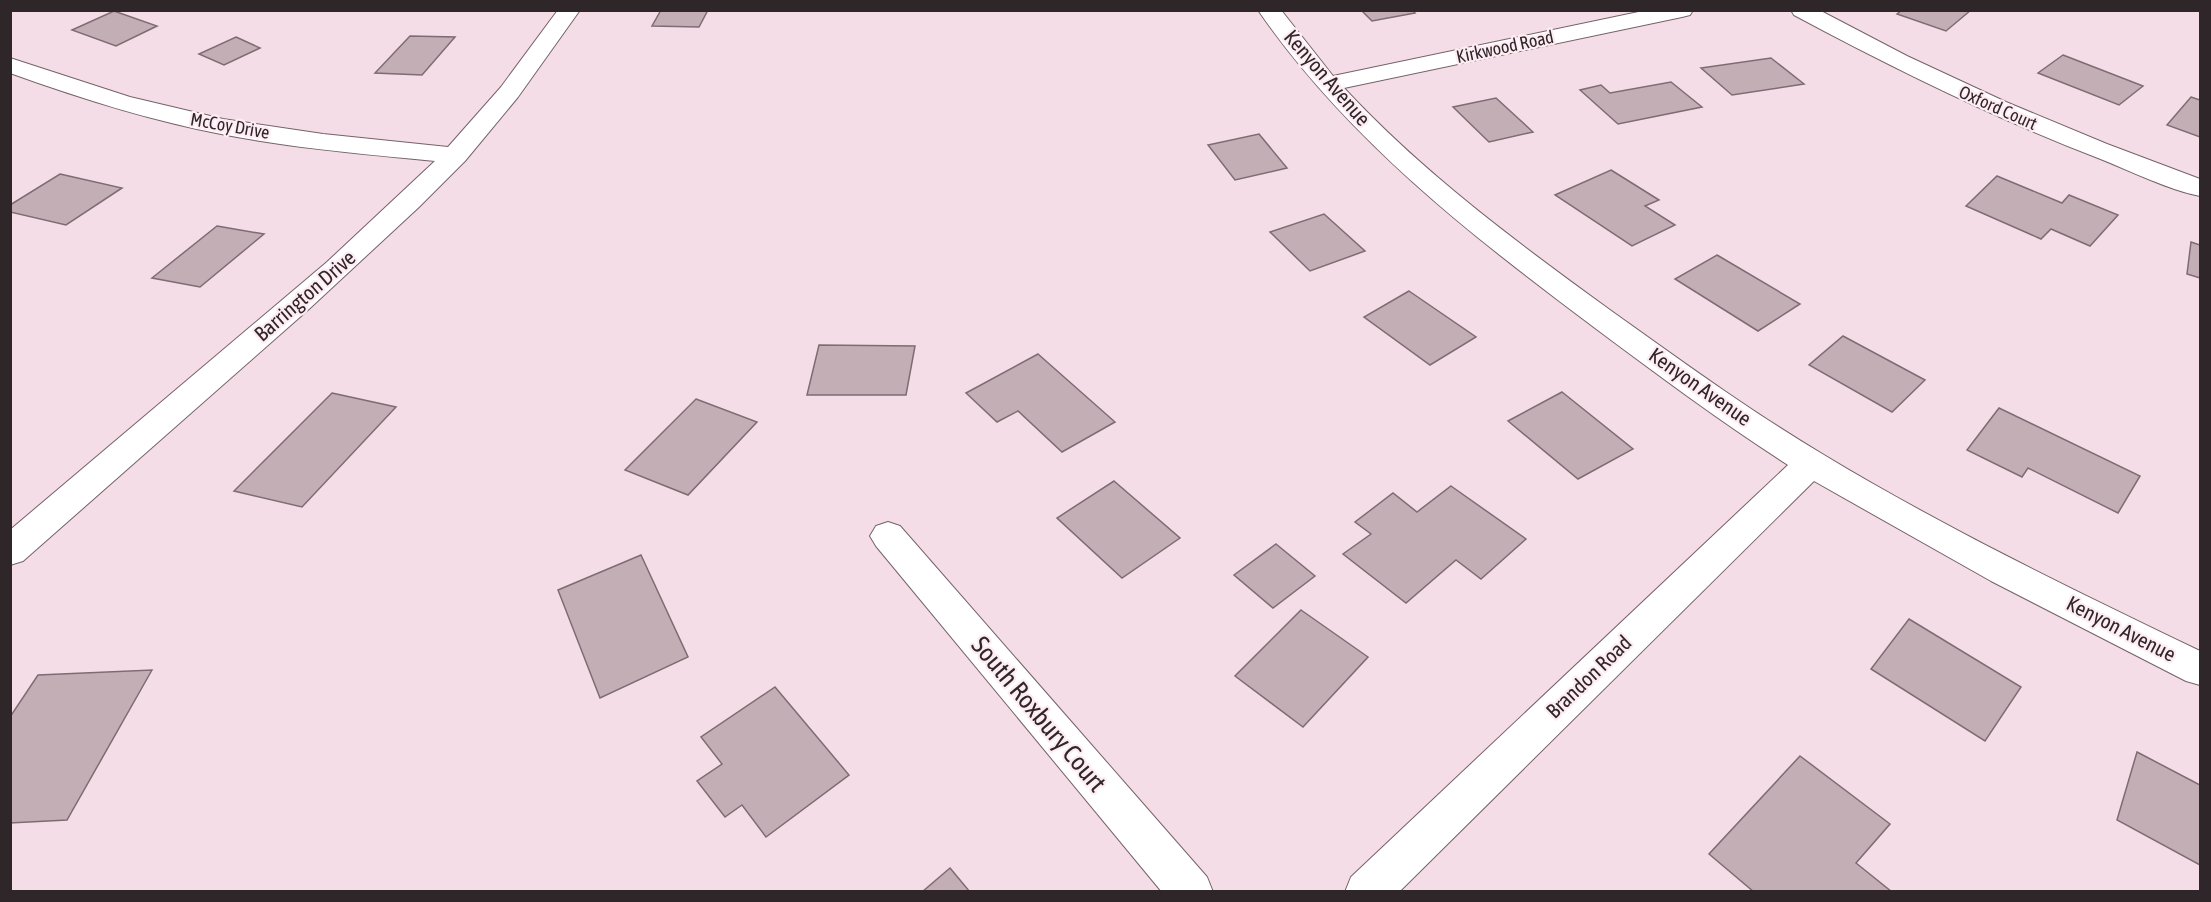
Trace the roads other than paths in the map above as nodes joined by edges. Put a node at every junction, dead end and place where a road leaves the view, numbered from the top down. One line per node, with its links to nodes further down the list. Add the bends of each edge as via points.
1 (569, 10): 7 (street, Barrington Drive, via 497,110)
2 (1269, 10): 6 (street, Kenyon Avenue)
3 (1682, 10): 6 (street, Kirkwood Road)
4 (1802, 10): 8 (street, Oxford Court, via 1997,108)
5 (10, 66): 7 (street, McCoy Drive, via 191,120)
6 (1328, 84): 9 (street, Kenyon Avenue, via 1389,146 1513,252 1701,390)
7 (456, 156): 11 (street, Barrington Drive, via 369,240)
8 (2200, 188)
9 (1811, 463): 12 (street, Kenyon Avenue, via 1939,536); 14 (street, Brandon Road)
10 (888, 536): 13 (street, South Roxbury Court)
11 (10, 551)
12 (2200, 669)
13 (1191, 891)
14 (1367, 891)

